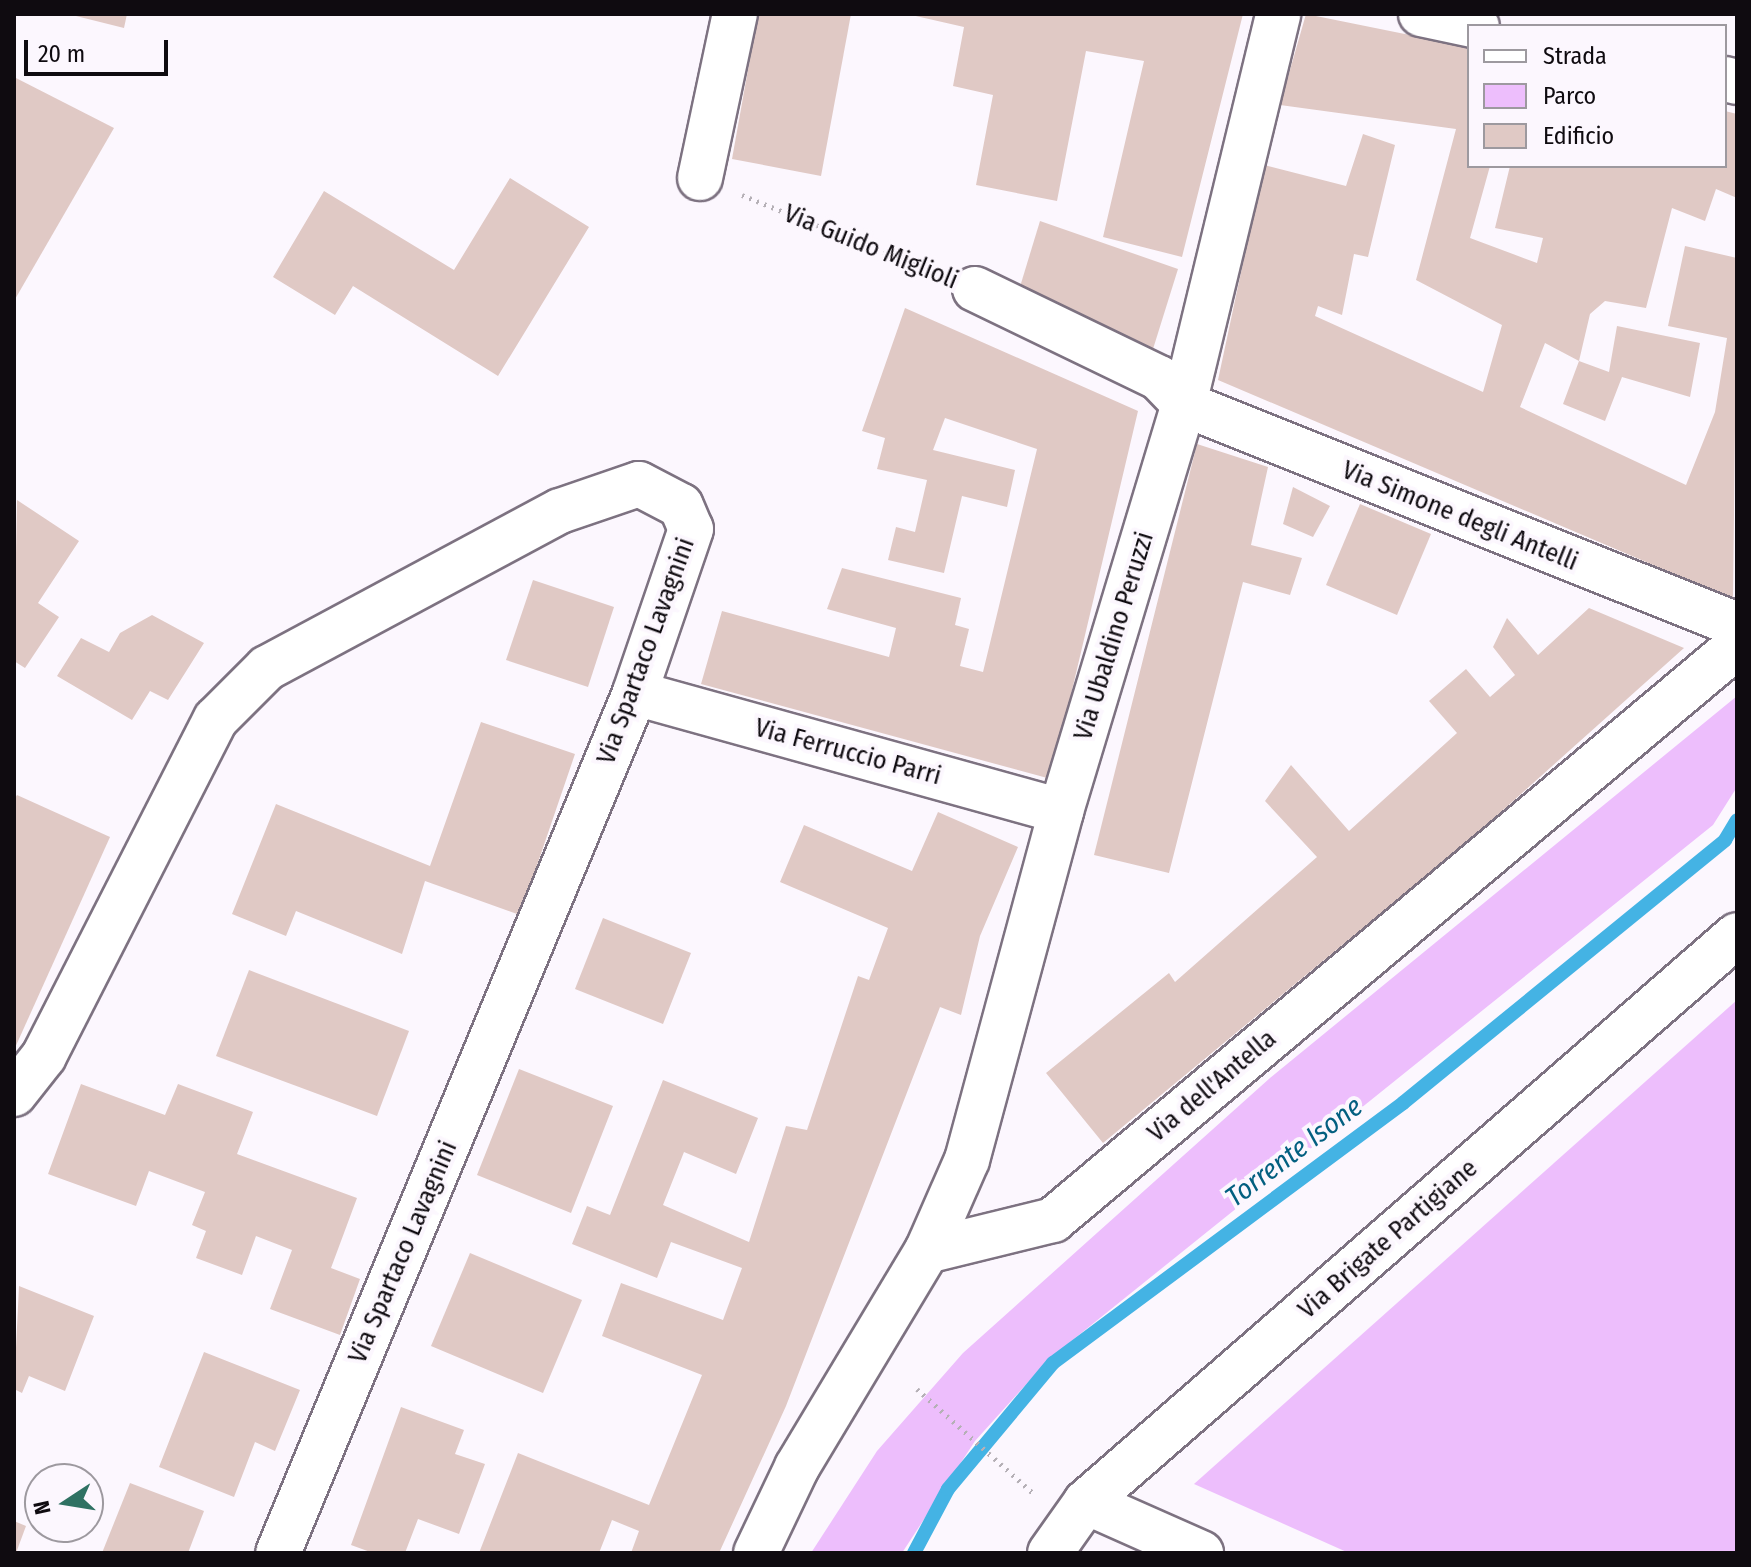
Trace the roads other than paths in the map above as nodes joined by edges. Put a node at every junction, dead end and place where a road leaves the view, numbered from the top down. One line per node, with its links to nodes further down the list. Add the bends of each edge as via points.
1 (735, 14): 5 (street)
2 (1278, 14): 7 (street, Via Ubaldino Peruzzi)
3 (1421, 14): 4 (street)
4 (1468, 24)
5 (700, 178)
6 (975, 289): 7 (street, Via Guido Miglioli, via 1159,378)
7 (1184, 404): 8 (street, Via Simone degli Antelli); 11 (street, Via Ubaldino Peruzzi)
8 (1737, 625)
9 (1737, 646): 14 (street, Via dell'Antella, via 1053,1220)
10 (635, 693): 11 (street, Via Ferruccio Parri); 13 (street, Via Spartaco Lavagnini, via 691,529 681,506 639,484 560,511 267,668 216,719 44,1056); 16 (street, Via Spartaco Lavagnini)
11 (1061, 811): 14 (street, Via Ubaldino Peruzzi, via 967,1160)
12 (1737, 935): 15 (street, Via Brigate Partigiane)
13 (14, 1094)
14 (927, 1251): 17 (street, via 797,1467)
15 (1086, 1502): 18 (street, Via Brigate Partigiane); 19 (street)
16 (278, 1553)
17 (756, 1553)
18 (1050, 1553)
19 (1201, 1553)

